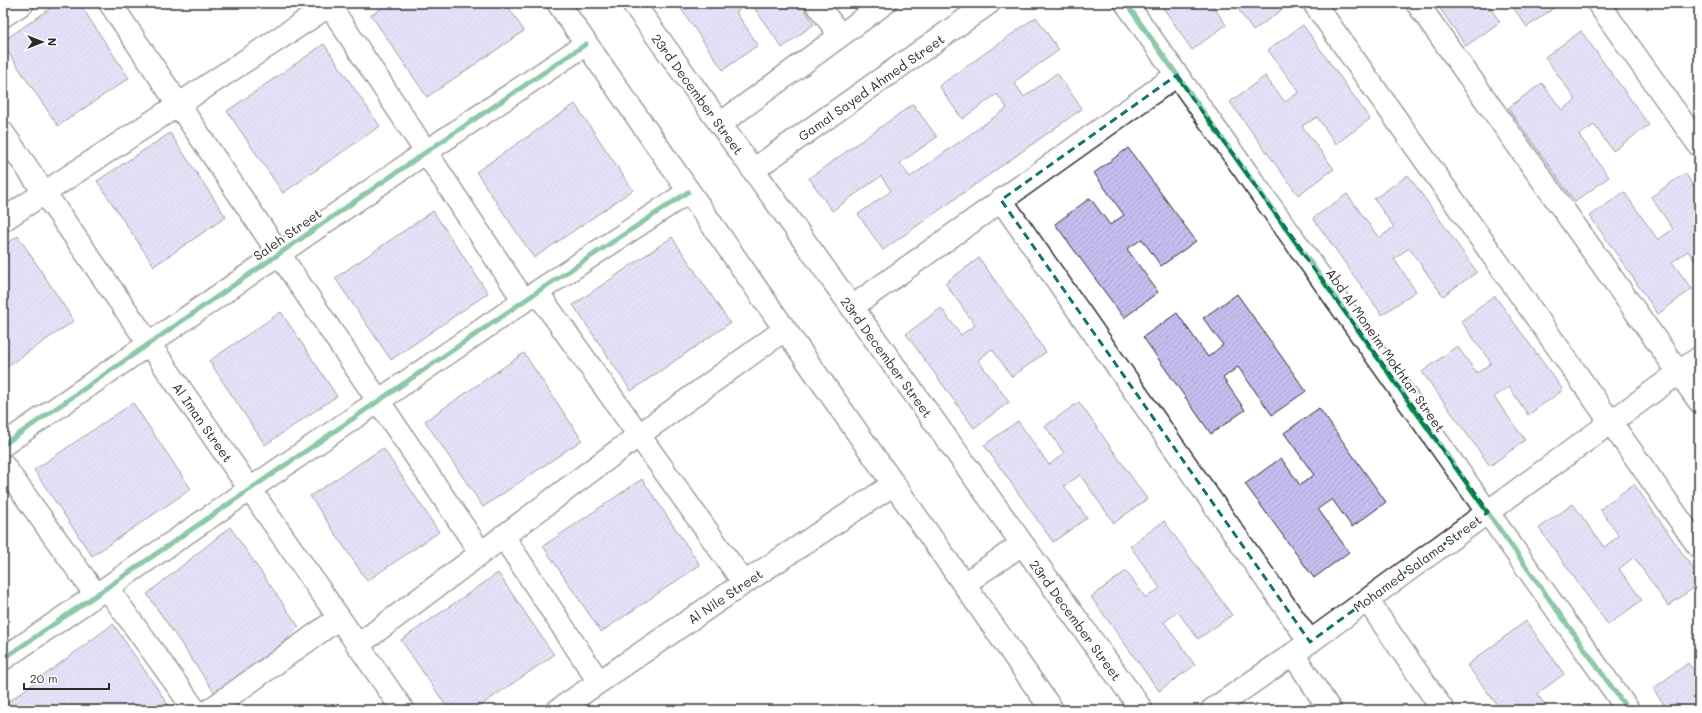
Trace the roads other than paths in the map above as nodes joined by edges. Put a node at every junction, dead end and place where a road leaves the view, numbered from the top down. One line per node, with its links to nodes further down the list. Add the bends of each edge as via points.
1 (23, 3): 13 (street)
2 (110, 3): 17 (street)
3 (558, 3): 15 (street)
4 (633, 3): 18 (street, 23rd December Street)
5 (816, 3): 14 (street)
6 (885, 3): 14 (street)
7 (989, 3): 22 (street, Gamal Sayed Ahmed Street)
8 (1126, 3): 16 (street, Abd Al Moneim Mokhtar Street)
9 (1314, 3): 36 (street)
10 (1417, 3): 33 (street)
11 (1598, 3): 20 (street)
12 (330, 4): 17 (street); 21 (street)
13 (3, 16)
14 (840, 35): 18 (street)
15 (586, 44): 21 (street, Saleh Street); 24 (street)
16 (1177, 75): 25 (street); 42 (street, Abd Al Moneim Mokhtar Street)
17 (178, 104): 23 (street); 27 (street)
18 (720, 124): 22 (street, 23rd December Street)
19 (3, 133): 23 (street, Al Iman Street)
20 (1699, 145)
21 (426, 152): 27 (street, Saleh Street); 28 (street)
22 (753, 170): 29 (street, 23rd December Street)
23 (44, 192): 26 (street); 31 (street, Al Iman Street)
24 (688, 192): 28 (street); 30 (street)
25 (1001, 200): 29 (street); 53 (street)
26 (3, 220)
27 (279, 254): 31 (street, Saleh Street); 34 (street)
28 (531, 297): 34 (street); 37 (street)
29 (852, 307): 44 (street, 23rd December Street)
30 (784, 330): 37 (street); 40 (street)
31 (148, 343): 38 (street, Saleh Street); 41 (street, Al Iman Street)
32 (1699, 358): 33 (street, Mohamed Salama Street)
33 (1679, 373): 35 (street); 36 (street, Mohamed Salama Street)
34 (378, 401): 41 (street); 46 (street)
35 (1699, 401)
36 (1611, 422): 42 (street, Mohamed Salama Street); 45 (street)
37 (639, 435): 43 (street); 47 (street)
38 (5, 440)
39 (3, 465): 49 (street)
40 (894, 484): 47 (street, Al Nile Street); 48 (street)
41 (250, 489): 49 (street); 51 (street, Al Iman Street)
42 (1488, 512): 50 (street, Mohamed Salama Street); 65 (street, Abd Al Moneim Mokhtar Street)
43 (504, 536): 46 (street); 55 (street)
44 (1022, 544): 48 (street); 61 (street, 23rd December Street)
45 (1699, 547)
46 (481, 553): 52 (street)
47 (744, 583): 55 (street, Al Nile Street)
48 (964, 584): 60 (street)
49 (102, 592): 54 (street); 56 (street)
50 (1367, 600): 53 (street, Mohamed Salama Street); 64 (street)
51 (339, 618): 52 (street, Al Iman Street); 57 (street)
52 (358, 645): 58 (street, Al Iman Street)
53 (1301, 648): 62 (street, Mohamed Salama Street); 63 (street)
54 (3, 659)
55 (599, 682): 59 (street, Al Nile Street)
56 (195, 710)
57 (210, 710)
58 (403, 710)
59 (558, 710)
60 (1052, 710)
61 (1142, 710)
62 (1212, 710)
63 (1330, 710)
64 (1443, 710)
65 (1628, 710)

